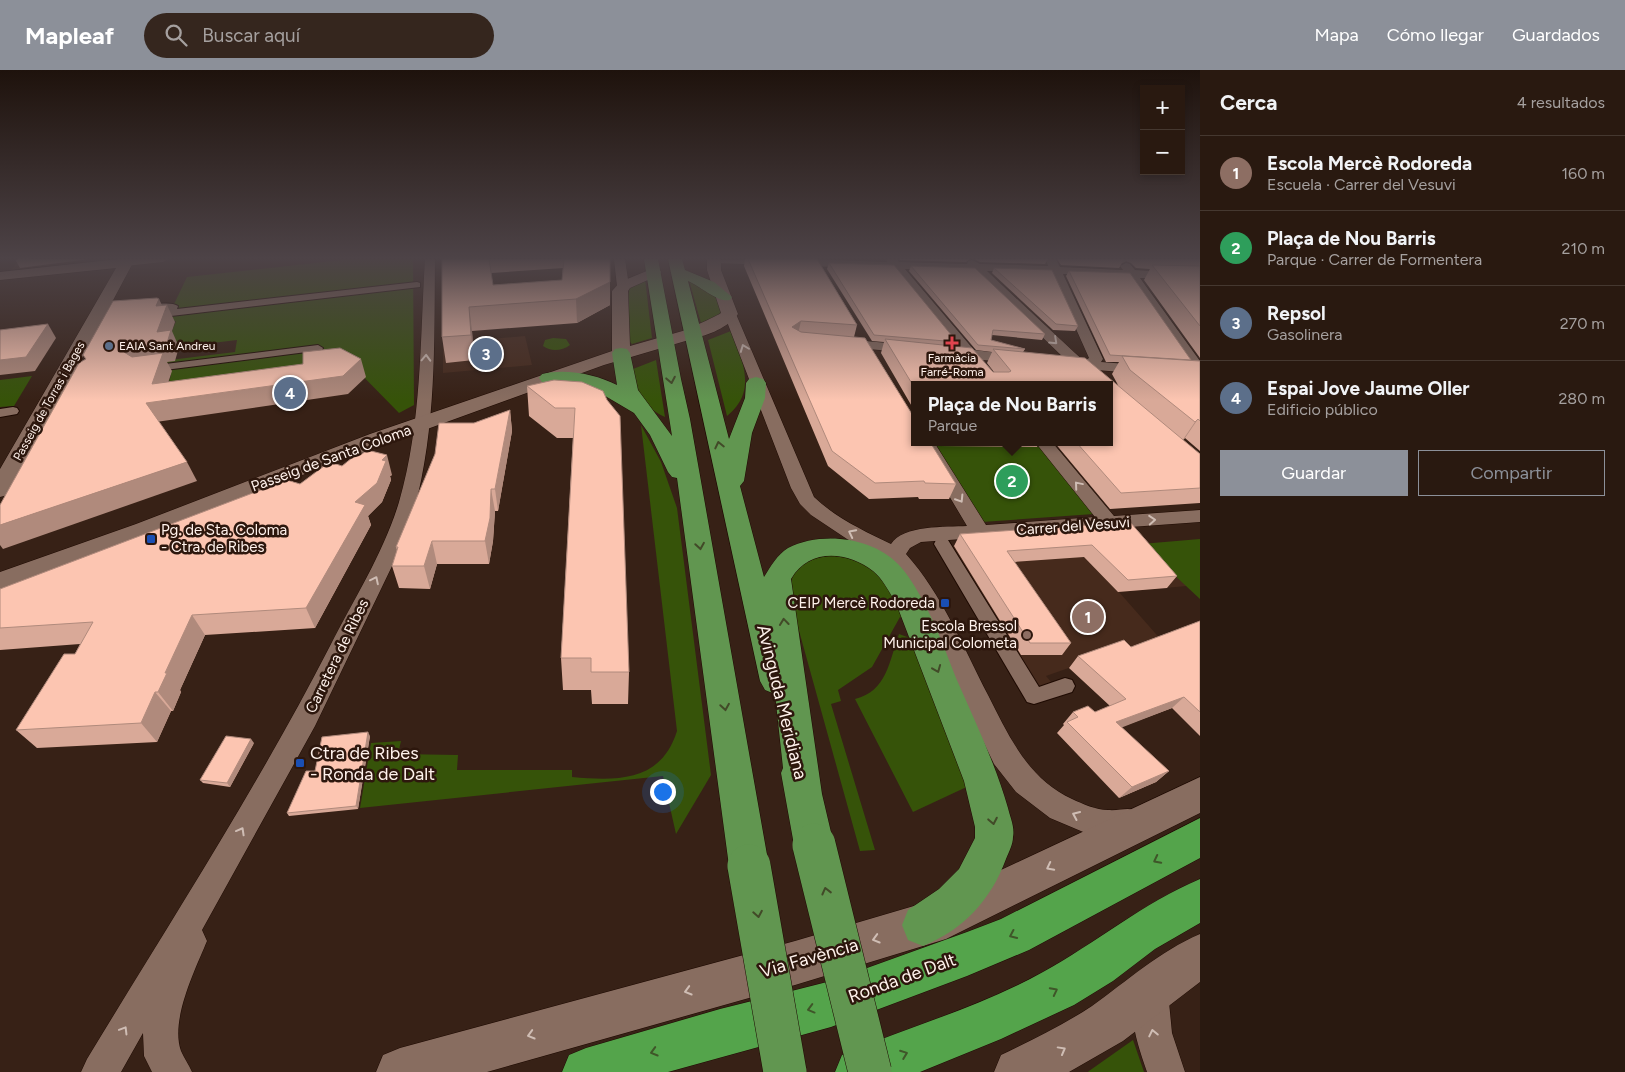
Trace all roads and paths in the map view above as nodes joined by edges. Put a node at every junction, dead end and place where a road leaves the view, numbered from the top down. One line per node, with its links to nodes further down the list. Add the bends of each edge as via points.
1 (105, 306): 38 (street, Passeig de Torras i Bages, via 68,379)
2 (239, 306): 12 (street, via 171,313 173,306)
3 (428, 306): 35 (street, Carretera de Ribes, one-way to 3)
4 (619, 306): 20 (street)
5 (659, 306): 16 (main road)
6 (687, 306): 15 (main road, Avinguda Meridiana)
7 (727, 306): 13 (street)
8 (929, 306): 21 (street)
9 (1017, 306): 25 (street, one-way to 25)
10 (1072, 306): 25 (street, via 1096,358)
11 (1154, 306): 27 (street)
12 (137, 310)
13 (730, 314): 15 (street); 31 (street, one-way to 13)
14 (857, 332): 18 (street)
15 (694, 333): 16 (street); 39 (main road, Avinguda Meridiana, one-way to 15)
16 (664, 340): 20 (street, Passeig de Santa Coloma); 40 (main road, one-way to 40)
17 (827, 342): 18 (street)
18 (865, 345): 21 (street); 22 (street)
19 (318, 348): 26 (street)
20 (621, 349): 28 (street, Passeig de Santa Coloma); 34 (main road, via 628,391)
21 (969, 354): 23 (street); 29 (street)
22 (874, 359)
23 (1036, 361)
24 (1054, 363): 25 (street)
25 (1082, 366): 27 (street); 30 (street)
26 (142, 370)
27 (1200, 373)
28 (550, 378): 34 (main road, via 581,378 597,382); 35 (street, Passeig de Santa Coloma)
29 (992, 381)
30 (1099, 381)
31 (756, 383): 39 (main road, via 755,398 741,433); 45 (street, one-way to 31, via 830,521 807,500)
32 (14, 411): 33 (street)
33 (0, 413)
34 (649, 419): 40 (main road, via 667,445)
35 (422, 424): 46 (street, Passeig de Santa Coloma); 52 (street, Carretera de Ribes, one-way to 35, via 306,718 397,535 417,460)
36 (927, 446): 43 (street, one-way to 43)
37 (1046, 446): 42 (street, one-way to 37)
38 (0, 490)
39 (730, 492): 48 (main road, Avinguda Meridiana)
40 (693, 498): 61 (main road, one-way to 61, bridge, via 749,866)
41 (1200, 516): 42 (street, Carrer del Vesuvi, one-way to 41)
42 (1110, 522): 43 (street, Carrer del Vesuvi)
43 (981, 533): 45 (street, Carrer del Vesuvi, via 918,536 902,543)
44 (942, 544): 47 (street, via 1034,696)
45 (895, 555): 50 (street, one-way to 45, via 1107,824 1088,820 1060,808 1026,782 1004,755 916,579)
46 (0, 583)
47 (1065, 686)
48 (804, 792): 54 (main road, one-way to 54, via 778,579 782,568 800,553 834,546 850,548 885,566 910,602 982,781 994,827 994,838 985,862 972,882 954,904); 63 (main road, Avinguda Meridiana, one-way to 48, bridge)
49 (1200, 794): 50 (street, Via Favència)
50 (1141, 821): 54 (street, Via Favència, one-way to 54, via 978,903)
51 (1200, 837): 60 (highway, Ronda de Dalt, one-way to 60, via 1014,934 967,954 831,1004)
52 (217, 874): 57 (street, Carretera de Ribes, one-way to 52); 58 (street, Carretera de Ribes, via 168,995 161,1026 162,1056)
53 (1200, 900): 62 (highway, one-way to 53, via 1001,1016 1058,989 1140,934)
54 (923, 925): 59 (street, Via Favència, one-way to 59)
55 (1200, 956): 56 (street)
56 (1150, 992): 64 (street, one-way to 56, via 1062,1051); 65 (street, one-way to 56, via 1149,1015)
57 (100, 1072)
58 (173, 1072)
59 (400, 1072)
60 (586, 1072)
61 (785, 1072)
62 (859, 1072)
63 (870, 1072)
64 (1018, 1072)
65 (1166, 1072)

